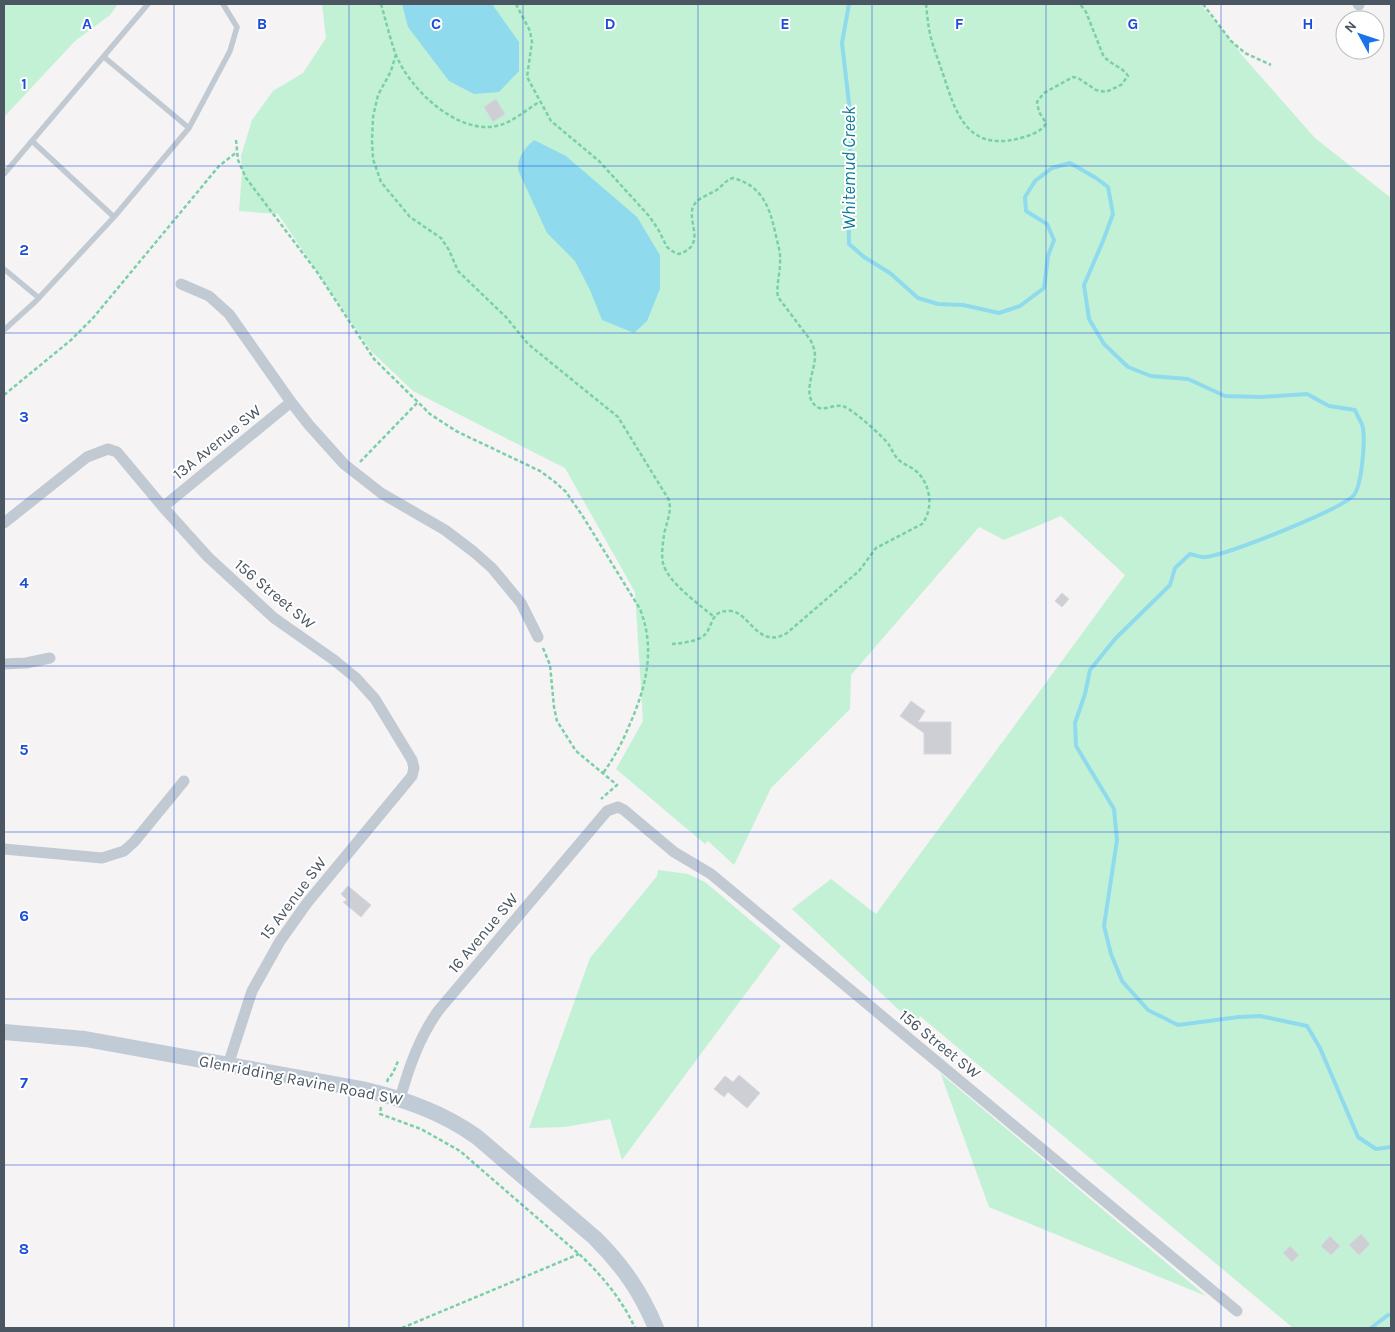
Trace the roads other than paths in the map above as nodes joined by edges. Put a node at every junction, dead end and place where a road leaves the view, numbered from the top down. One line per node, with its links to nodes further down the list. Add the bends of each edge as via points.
1 (148, 4): 3 (lane)
2 (223, 4): 4 (lane, via 237,27 230,51)
3 (104, 57): 4 (lane); 5 (lane)
4 (189, 128): 7 (lane)
5 (32, 141): 6 (lane); 7 (lane)
6 (4, 174)
7 (114, 217): 10 (lane)
8 (4, 269): 10 (lane)
9 (181, 284): 12 (street, via 209,296 229,314)
10 (39, 298): 11 (lane)
11 (4, 330)
12 (291, 402): 13 (street, 13A Avenue SW); 15 (street, via 352,471 381,493 445,530 492,568 509,587)
13 (163, 507): 14 (street, 156 Street SW, via 125,460 108,449 87,457); 18 (street, 156 Street SW, via 208,557 274,618 356,678 374,698)
14 (4, 523)
15 (538, 637)
16 (50, 658): 17 (street)
17 (4, 664)
18 (414, 768): 23 (street, 15 Avenue SW, via 412,776 280,940 252,991)
19 (184, 781): 21 (street, via 134,842 114,855 102,858)
20 (618, 808): 24 (street, 16 Avenue SW, via 607,811 438,1012 417,1047); 25 (street, 156 Street SW, via 674,852 711,874)
21 (4, 849)
22 (4, 1032): 23 (street, Glenridding Ravine Road SW, via 86,1039)
23 (228, 1065): 24 (street, Glenridding Ravine Road SW)
24 (400, 1099): 26 (street, Glenridding Ravine Road SW, via 461,1126 583,1228 625,1271 646,1303)
25 (1237, 1311)
26 (656, 1328)

